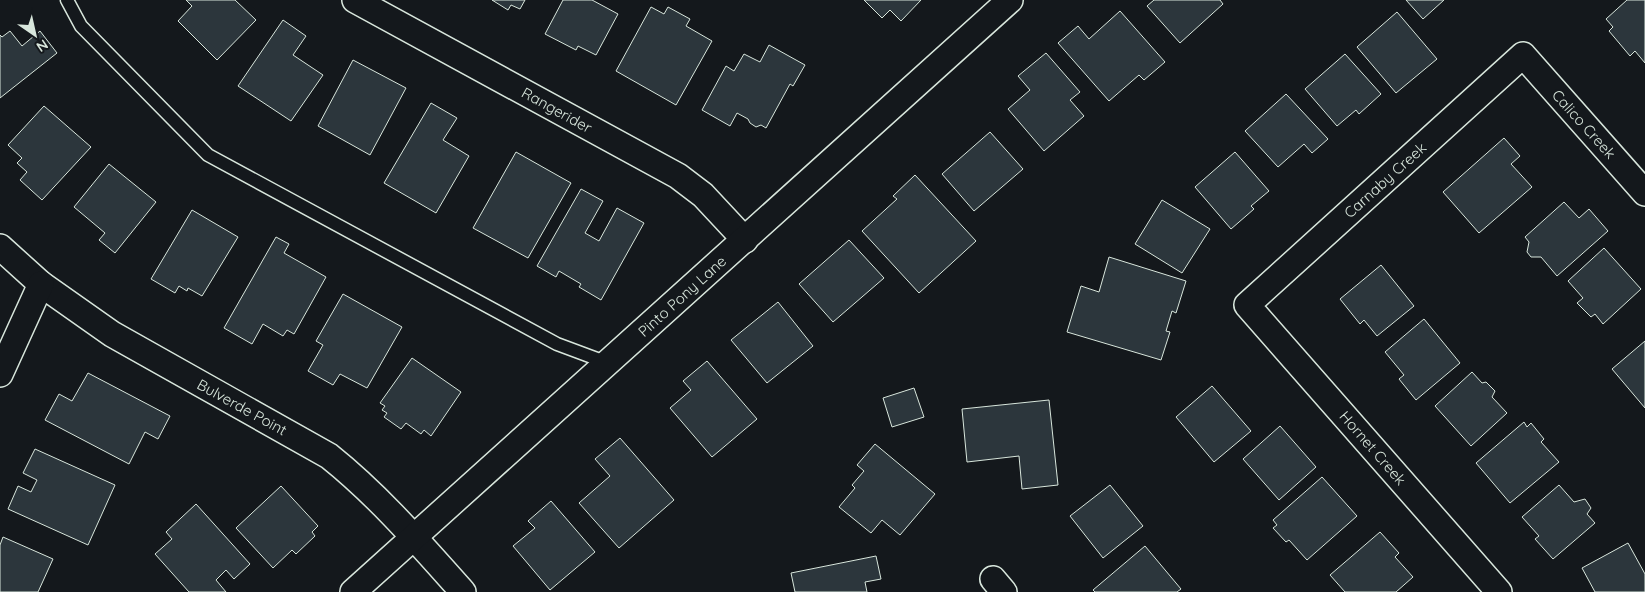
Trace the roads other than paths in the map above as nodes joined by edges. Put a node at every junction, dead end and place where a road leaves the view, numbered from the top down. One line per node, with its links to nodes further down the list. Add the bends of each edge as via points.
1 (67, 0): 10 (lane, via 81,26 208,155 557,344)
2 (355, 0): 6 (street, Rangerider, via 678,176 703,195)
3 (1010, 0): 6 (street, Pinto Pony Lane)
4 (1523, 55): 5 (street, Calico Creek); 9 (street, Carnaby Creek)
5 (1645, 193)
6 (745, 240): 10 (street, Pinto Pony Lane)
7 (0, 247): 8 (street, Bulverde Point)
8 (41, 284): 11 (street); 12 (street, Bulverde Point, via 112,334 329,456 351,473)
9 (1247, 305): 15 (street, Hornet Creek)
10 (608, 363): 12 (street, Pinto Pony Lane)
11 (0, 374)
12 (414, 537): 13 (street, Pinto Pony Lane); 14 (street, Bulverde Point)
13 (353, 592)
14 (463, 592)
15 (1499, 592)

